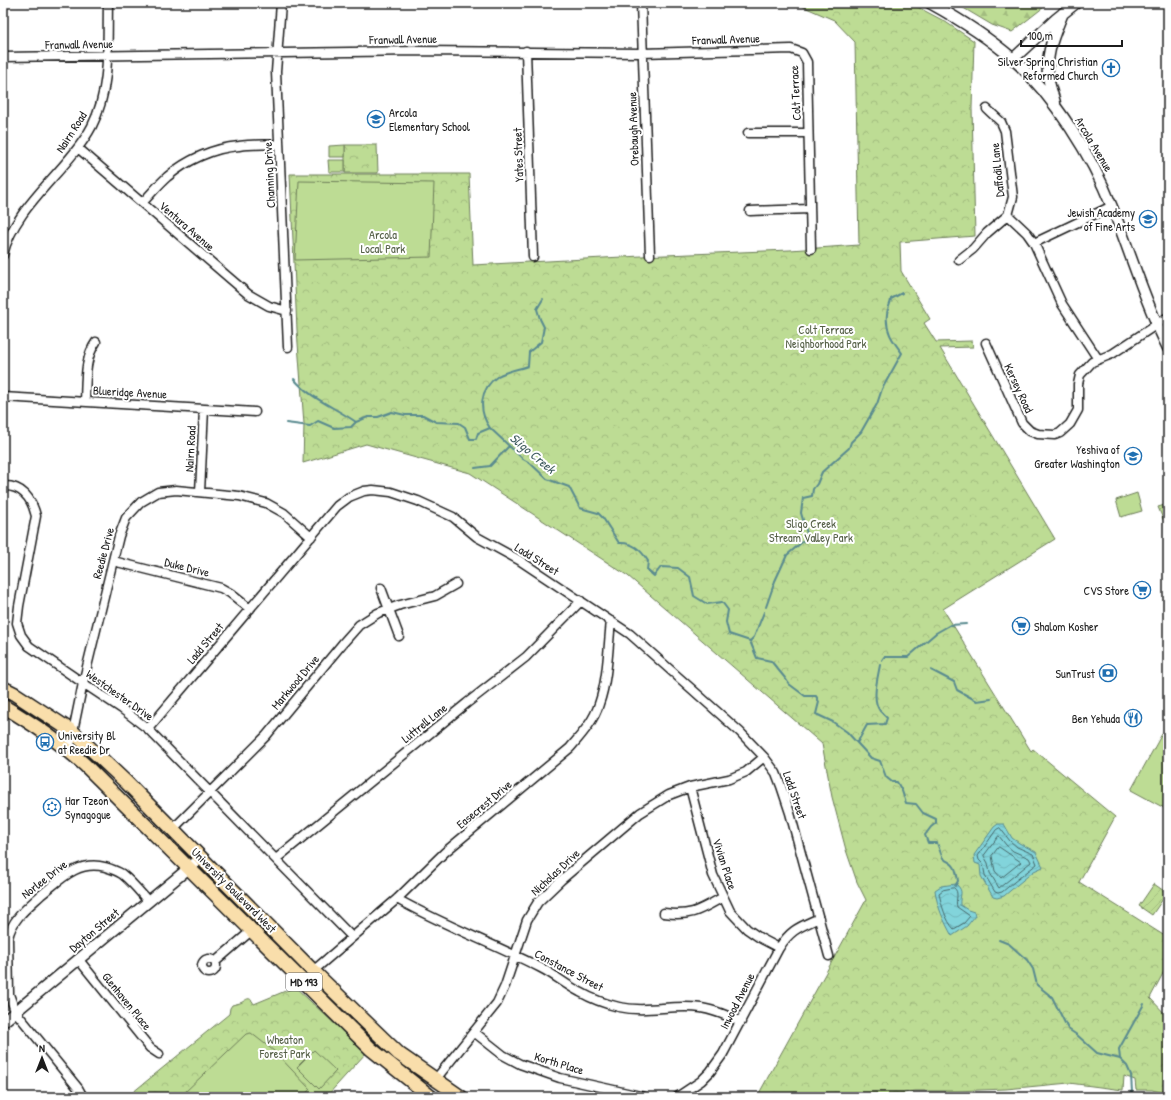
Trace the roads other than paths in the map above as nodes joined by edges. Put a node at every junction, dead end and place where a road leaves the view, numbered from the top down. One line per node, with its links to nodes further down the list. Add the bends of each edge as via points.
1 (108, 3): 11 (street, Nairn Road)
2 (281, 3): 8 (street, Channing Drive)
3 (640, 3): 9 (street, Orebaugh Avenue)
4 (930, 3): 13 (street, Arcola Avenue, via 957,18)
5 (1076, 3): 6 (street)
6 (1063, 13): 13 (street); 15 (street, via 1048,58 1048,76)
7 (526, 52): 8 (street, Franwall Avenue); 9 (street, Franwall Avenue); 29 (street, Yates Street)
8 (276, 53): 11 (street, Franwall Avenue); 18 (street, Channing Drive)
9 (642, 53): 10 (street, Franwall Avenue, via 791,49); 28 (street, Orebaugh Avenue)
10 (802, 53): 17 (street, Colt Terrace, via 807,62)
11 (107, 56): 12 (street, Franwall Avenue); 19 (street, Nairn Road, via 100,108)
12 (3, 57)
13 (1013, 59): 15 (street, Arcola Avenue, via 1038,85)
14 (987, 109): 24 (street, Daffodil Lane, via 1001,122 1005,131 1013,197)
15 (1056, 109): 21 (street, Arcola Avenue, via 1096,170)
16 (748, 133): 17 (street, Colt Terrace)
17 (808, 133): 22 (street, Colt Terrace)
18 (279, 144): 20 (street, via 239,146 203,155 168,177); 31 (street, Channing Drive)
19 (78, 148): 20 (street, Ventura Avenue); 27 (street, Nairn Road, via 21,215)
20 (142, 203): 31 (street, Ventura Avenue, via 248,294 269,306)
21 (1112, 206): 25 (street); 33 (street, Arcola Avenue)
22 (810, 209): 23 (street); 26 (street, Colt Terrace)
23 (750, 210)
24 (1008, 215): 25 (street); 30 (street)
25 (1034, 243): 38 (street, via 1062,304)
26 (811, 249)
27 (3, 255)
28 (650, 255)
29 (533, 257)
30 (959, 260)
31 (287, 311): 36 (street, Channing Drive)
32 (1168, 317): 33 (street, Kersey Road)
33 (1157, 325): 37 (street, Arcola Avenue); 38 (street, Kersey Road, via 1112,354)
34 (96, 342): 40 (street, via 90,350 87,362)
35 (986, 343): 38 (street, Kersey Road, via 1022,423 1030,431 1038,434 1055,435 1070,424 1078,410 1080,375)
36 (288, 347)
37 (1168, 348)
38 (1098, 359)
39 (3, 397): 40 (street, Blueridge Avenue)
40 (85, 402): 41 (street, Blueridge Avenue)
41 (204, 409): 42 (street, Blueridge Avenue); 44 (street, Nairn Road)
42 (255, 412)
43 (3, 486): 54 (street, Westchester Drive, via 17,489 27,495 36,516 19,606 17,623 21,635 29,646)
44 (200, 492): 45 (street, Reedie Drive, via 239,496 266,503 284,513); 46 (street, Reedie Drive, via 158,492 141,502 126,518)
45 (311, 537): 49 (street, Ladd Street, via 337,506 349,497 364,491 391,492 453,517 477,537 520,560); 50 (street, Ladd Street)
46 (113, 561): 50 (street, Duke Drive, via 221,588); 54 (street, Reedie Drive)
47 (456, 584): 51 (street, Markwood Drive, via 435,596)
48 (381, 588): 51 (street)
49 (581, 601): 52 (street, Ladd Street); 65 (street, Luttrell Lane, via 526,657)
50 (250, 609): 57 (street, Ladd Street)
51 (389, 609): 53 (street); 62 (street, Markwood Drive, via 359,625 266,736)
52 (611, 621): 60 (street, Ladd Street, via 630,634 740,732); 68 (street, Easecrest Drive, via 604,688 599,706 584,732 570,748 445,852)
53 (399, 636)
54 (83, 684): 57 (street, Westchester Drive); 58 (street, Reedie Drive)
55 (3, 688): 58 (main road, University Boulevard West / MD 193)
56 (3, 706): 59 (main road, University Boulevard West / MD 193, via 33,723)
57 (148, 729): 62 (street, Westchester Drive)
58 (73, 732): 59 (street, Reedie Drive); 63 (main road, University Boulevard West / MD 193)
59 (69, 751): 66 (main road, University Boulevard West / MD 193)
60 (764, 757): 61 (street, Nicholas Drive, via 746,772); 71 (street, Ladd Street, via 776,773 781,786)
61 (690, 787): 67 (street, Vivian Place, via 713,875); 75 (street, Nicholas Drive, via 669,795 640,813 538,902 527,920)
62 (210, 792): 63 (street, Markwood Drive); 65 (street, Westchester Drive)
63 (173, 829): 64 (main road, University Boulevard West / MD 193)
64 (201, 858): 66 (street, Dayton Street); 79 (main road, University Boulevard West / MD 193)
65 (276, 859): 73 (street, Westchester Drive)
66 (189, 868): 69 (street, Dayton Street); 72 (main road, University Boulevard West / MD 193)
67 (722, 898): 70 (street, via 690,914); 74 (street, Vivian Place, via 747,929)
68 (397, 899): 73 (street, Easecrest Drive); 75 (street, Constance Street)
69 (148, 901): 77 (street, Dayton Street); 80 (street, Norlee Drive, via 123,875 96,865 75,869 60,879 16,919 10,929 9,994)
70 (664, 913)
71 (819, 918): 74 (street, Inwood Avenue, via 786,936); 76 (street, Ladd Street)
72 (251, 931): 78 (street); 87 (main road, University Boulevard West / MD 193, via 372,1049)
73 (352, 937): 79 (street, Easecrest Drive)
74 (779, 948): 82 (street, Inwood Avenue)
75 (515, 955): 82 (street, Constance Street, via 579,992 619,1007 639,1010 701,1008); 83 (street, Nicholas Drive, via 497,1003)
76 (829, 956)
77 (79, 960): 80 (street, Dayton Street); 84 (street, Glenhaven Place, via 150,1048)
78 (215, 962)
79 (313, 971): 85 (main road, University Boulevard West / MD 193, via 399,1054)
80 (15, 1011): 81 (street, Dayton Street); 86 (street)
81 (3, 1022)
82 (741, 1022): 90 (street, Inwood Avenue, via 710,1072)
83 (474, 1032): 85 (street, Nicholas Drive); 89 (street, Korth Place, via 520,1064 560,1078)
84 (159, 1054)
85 (435, 1080): 88 (main road, University Boulevard West / MD 193)
86 (83, 1097)
87 (432, 1097)
88 (461, 1097)
89 (645, 1097)
90 (677, 1097)

